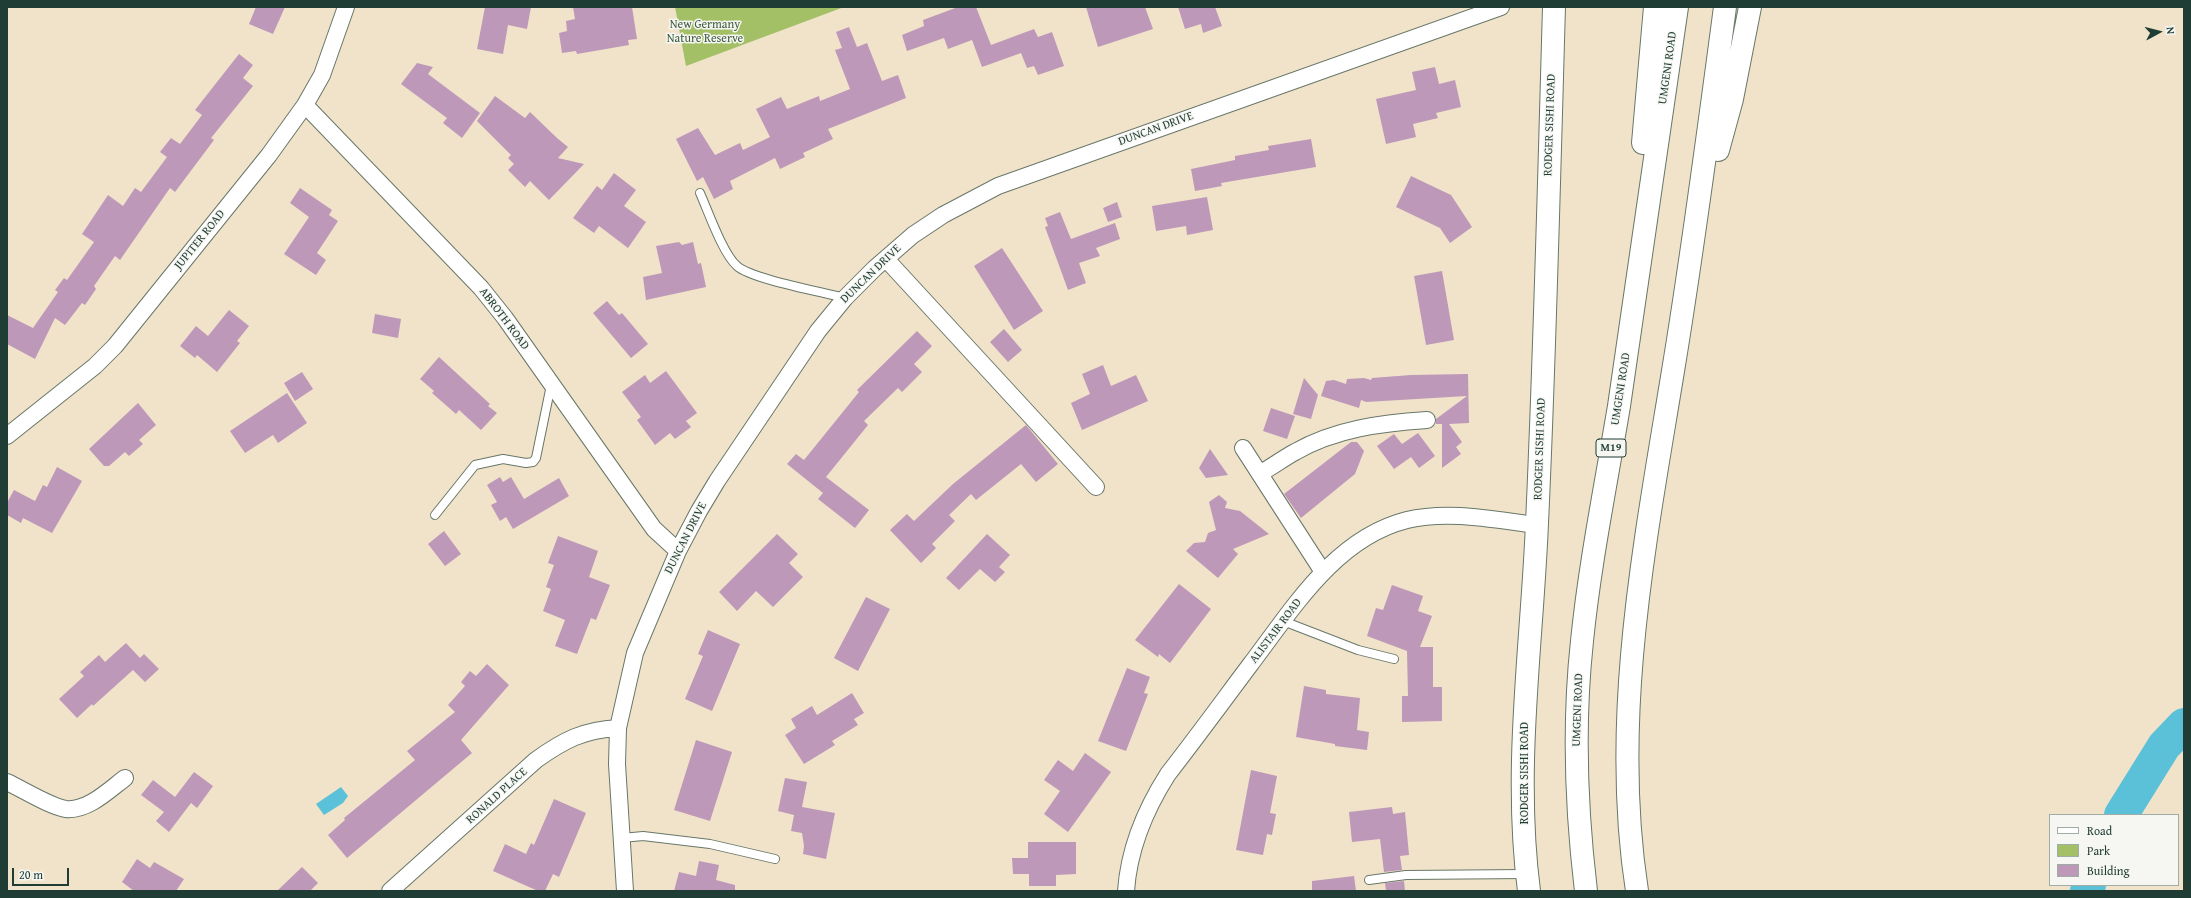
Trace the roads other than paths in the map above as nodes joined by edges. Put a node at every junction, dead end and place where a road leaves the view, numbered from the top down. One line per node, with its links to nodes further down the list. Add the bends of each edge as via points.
1 (346, 7): 8 (street, JUPITER ROAD, via 322,75)
2 (1501, 7): 11 (street, DUNCAN DRIVE, via 1022,176 943,215 913,235)
3 (1554, 7): 21 (main road, RODGER SISHI ROAD)
4 (1655, 7): 14 (main road)
5 (1677, 7): 14 (main road, UMGENI ROAD / M19)
6 (1725, 7): 10 (main road)
7 (1750, 7): 10 (main road, via 1732,99)
8 (305, 105): 13 (street, ABROTH ROAD, via 481,288); 16 (street, JUPITER ROAD, via 269,155 114,346 94,366)
9 (700, 193): 12 (lane, via 720,240 737,266 754,275)
10 (1694, 246): 37 (main road, via 1649,521 1633,652 1628,723 1627,796)
11 (886, 259): 12 (street, DUNCAN DRIVE); 19 (street)
12 (845, 298): 22 (street, DUNCAN DRIVE, via 818,331 717,481)
13 (551, 384): 20 (lane, via 536,458 533,462 503,459 476,465); 22 (street, ABROTH ROAD, via 654,529)
14 (1618, 407): 36 (main road, UMGENI ROAD / M19, via 1587,596 1578,695 1578,814)
15 (1427, 420): 18 (street, via 1361,427 1332,436 1296,451)
16 (7, 436)
17 (1244, 448): 18 (street)
18 (1261, 473): 23 (street)
19 (1096, 487)
20 (435, 515)
21 (1537, 525): 23 (street, ALISTAIR ROAD, via 1448,516 1407,521 1388,527 1356,544); 32 (main road, RODGER SISHI ROAD, via 1522,756)
22 (678, 551): 26 (street, DUNCAN DRIVE, via 635,653)
23 (1323, 572): 24 (street, ALISTAIR ROAD)
24 (1283, 621): 25 (lane, via 1358,650); 35 (street, ALISTAIR ROAD, via 1168,774 1153,799 1137,833)
25 (1394, 659)
26 (618, 728): 29 (street, DUNCAN DRIVE, via 617,764); 33 (street, RONALD PLACE, via 605,728 575,735 536,760)
27 (126, 778): 28 (street, via 84,806 66,809)
28 (7, 782)
29 (622, 838): 30 (lane, via 643,836 710,844); 34 (street, DUNCAN DRIVE)
30 (774, 859)
31 (1369, 880): 32 (lane, via 1406,875)
32 (1528, 883)
33 (390, 891)
34 (625, 891)
35 (1126, 891)
36 (1586, 891)
37 (1637, 891)

